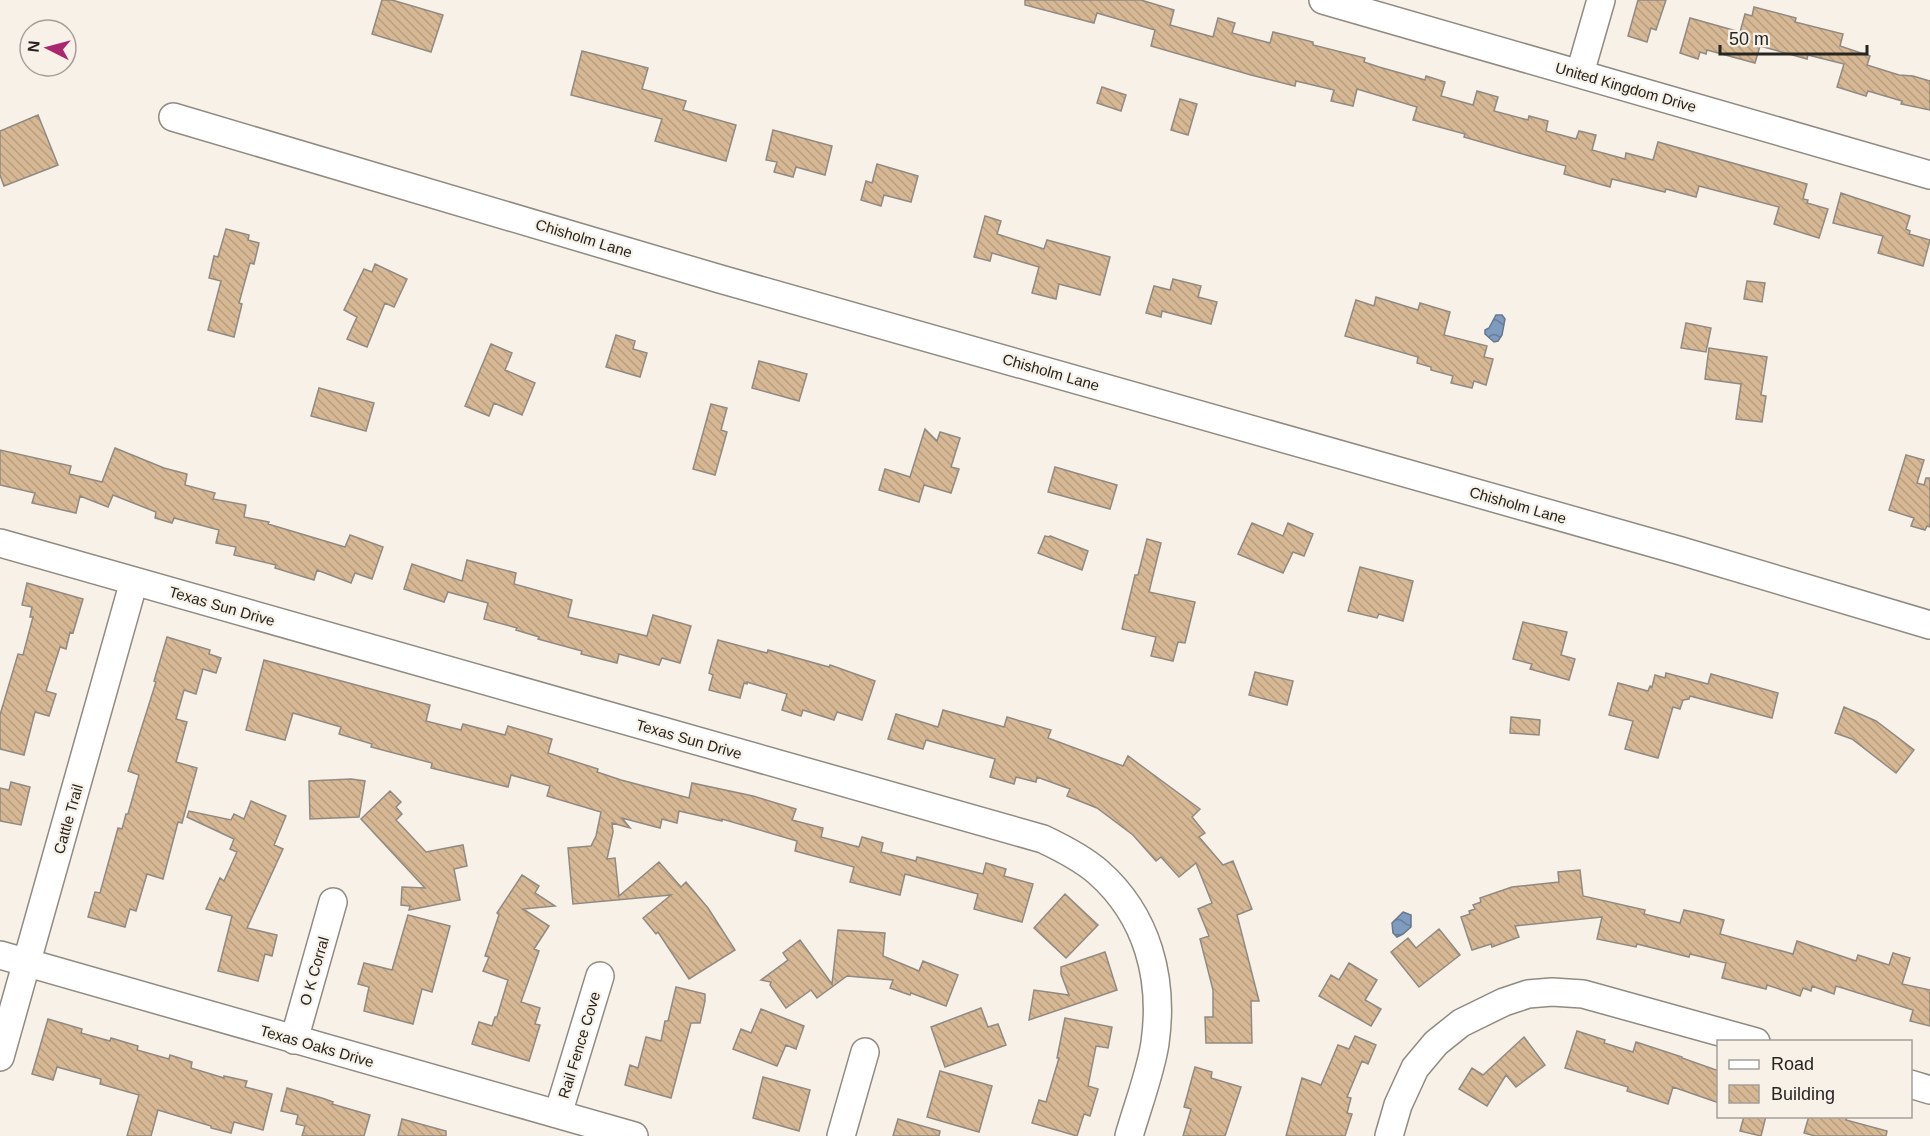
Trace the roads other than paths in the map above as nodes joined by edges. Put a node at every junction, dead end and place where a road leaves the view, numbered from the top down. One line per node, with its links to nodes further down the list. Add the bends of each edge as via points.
1 (1323, 0): 3 (street, United Kingdom Drive)
2 (1601, 0): 3 (street)
3 (1580, 73): 5 (street, United Kingdom Drive)
4 (173, 117): 8 (street, Chisholm Lane, via 720,279)
5 (1930, 175)
6 (0, 543): 7 (street, Texas Sun Drive)
7 (134, 581): 11 (street, Cattle Trail); 22 (street, Texas Sun Drive, via 1043,839 1071,853 1098,872 1120,896 1141,926 1152,957 1158,995 1155,1045)
8 (1930, 625)
9 (333, 902): 13 (street, O K Corral)
10 (0, 956): 11 (street, Texas Oaks Drive)
11 (27, 963): 13 (street, Texas Oaks Drive); 16 (street, Cattle Trail)
12 (600, 976): 19 (street, Rail Fence Cove)
13 (294, 1040): 19 (street, Texas Oaks Drive)
14 (1752, 1040): 23 (street, via 1583,994 1528,994 1461,1023 1436,1043 1414,1068)
15 (864, 1052): 21 (street)
16 (0, 1057)
17 (1912, 1084): 18 (street)
18 (1930, 1090)
19 (558, 1114): 20 (street, Texas Oaks Drive)
20 (634, 1136)
21 (841, 1136)
22 (1129, 1136)
23 (1389, 1136)

